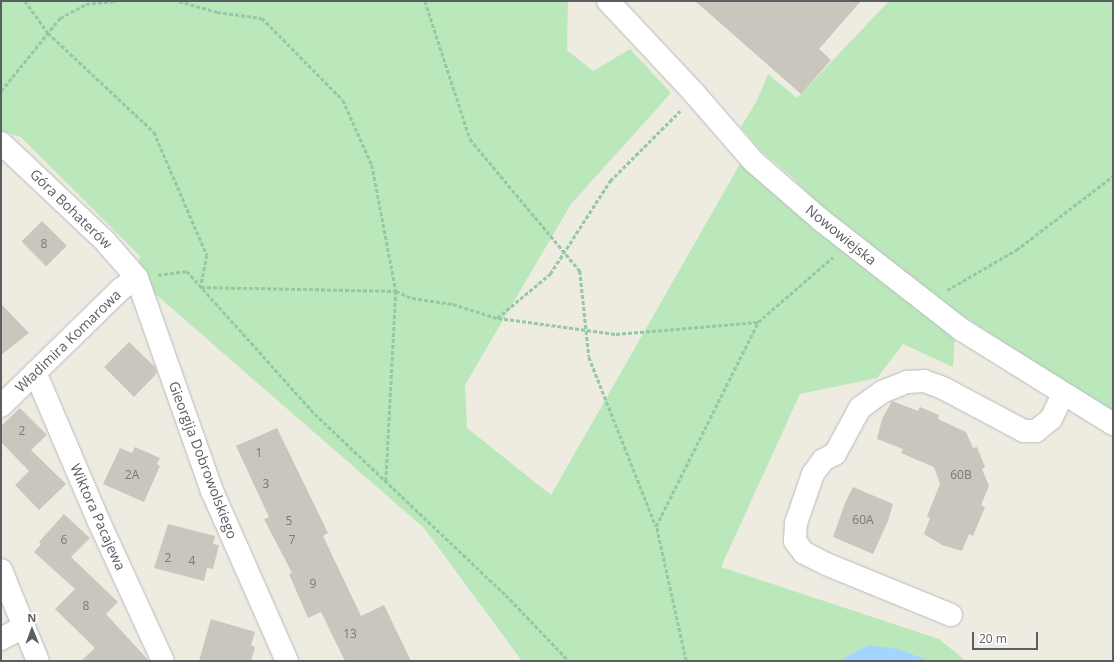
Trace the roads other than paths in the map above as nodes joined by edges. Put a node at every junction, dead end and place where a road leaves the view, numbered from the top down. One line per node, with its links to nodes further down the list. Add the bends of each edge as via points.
1 (608, 1): 5 (street, Nowowiejska, via 754,162 820,220 962,330)
2 (1, 143): 3 (street, Góra Bohaterów, via 104,240)
3 (137, 278): 4 (street, Władimira Komarowa, via 121,289); 14 (street, Gieorgija Dobrowolskiego, via 212,491)
4 (35, 372): 6 (street, Władimira Komarowa); 13 (street, Wiktora Pacajewa, via 99,522)
5 (1063, 394): 7 (street, Nowowiejska); 9 (street, via 1051,418 1036,431 1024,431 943,388 924,381 907,382 882,392 860,408 835,454 823,460 814,474 796,523 795,541 804,553)
6 (1, 406)
7 (1113, 424)
8 (1, 570): 10 (street)
9 (950, 615)
10 (24, 628): 11 (street); 12 (street)
11 (1, 639)
12 (38, 661)
13 (163, 661)
14 (287, 661)

